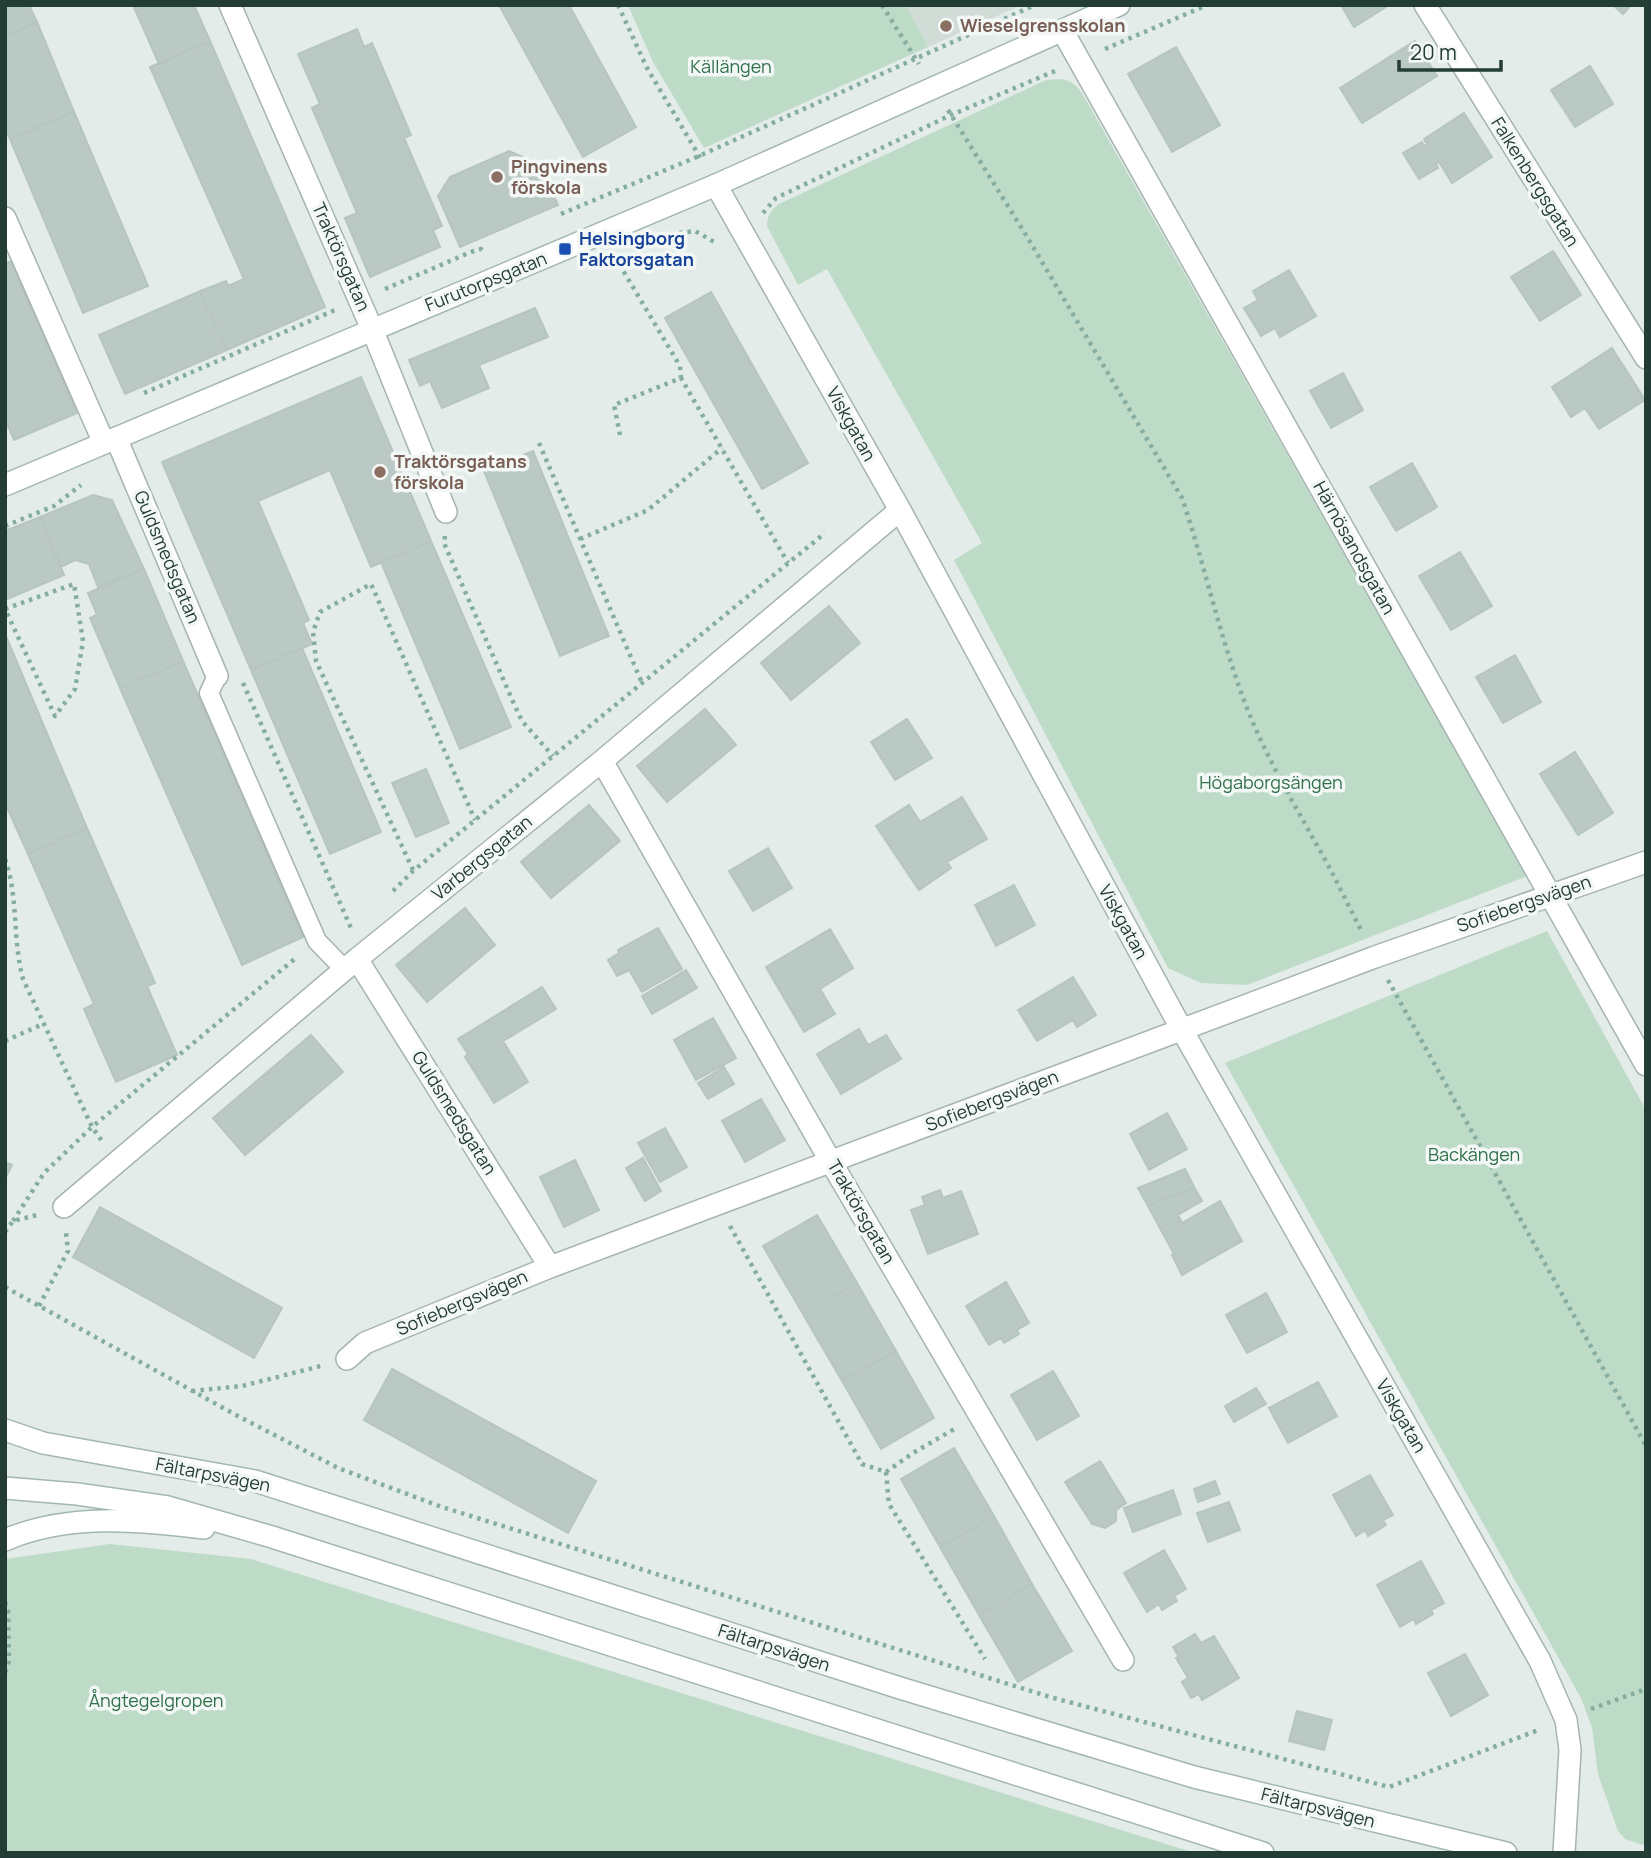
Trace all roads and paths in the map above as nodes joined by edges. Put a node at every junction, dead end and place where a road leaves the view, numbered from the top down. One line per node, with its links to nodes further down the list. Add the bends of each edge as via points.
1 (230, 5): 25 (street, Traktörsgatan)
2 (618, 5): 13 (path, via 647,68)
3 (882, 5): 9 (path)
4 (1035, 5): 9 (path)
5 (1119, 5): 8 (street, Furutorpsgatan)
6 (1207, 5): 10 (path)
7 (1424, 5): 27 (street, Falkenbergsgatan)
8 (1062, 30): 10 (street, Härnösandsgatan); 11 (street, Furutorpsgatan)
9 (916, 60): 11 (path); 13 (path)
10 (1079, 61): 12 (path); 49 (street, Härnösandsgatan)
11 (935, 89): 12 (path); 14 (street, Furutorpsgatan)
12 (951, 115): 20 (path, via 776,198 765,208 761,230); 53 (path, via 1182,498 1248,713)
13 (699, 156): 14 (path); 15 (path)
14 (716, 185): 18 (street, Furutorpsgatan); 20 (street, Viskgatan)
15 (590, 202): 16 (path); 18 (path)
16 (561, 215)
17 (5, 218): 31 (street, Guldsmedsgatan)
18 (603, 233): 23 (path); 26 (street, Furutorpsgatan)
19 (670, 236): 20 (path, via 695,231 725,251)
20 (747, 238): 35 (street, Viskgatan)
21 (471, 252): 25 (path)
22 (626, 255): 23 (path)
23 (615, 259): 24 (path); 28 (path, via 680,366)
24 (605, 263)
25 (359, 299): 26 (street, Traktörsgatan); 29 (path)
26 (372, 328): 31 (street, Furutorpsgatan); 36 (street, Traktörsgatan)
27 (1646, 358)
28 (681, 378): 30 (path, via 614,405); 33 (path)
29 (142, 394)
30 (620, 435)
31 (110, 440): 34 (street, Furutorpsgatan); 41 (street, Guldsmedsgatan)
32 (539, 443): 38 (path)
33 (722, 448): 38 (path, via 648,510); 39 (path)
34 (5, 485)
35 (900, 510): 44 (street, Varbergsgatan); 56 (street, Viskgatan)
36 (446, 512): 43 (path, via 444,543 514,704)
37 (831, 528): 39 (path)
38 (580, 539): 42 (path)
39 (788, 563): 42 (path)
40 (5, 609): 40 (path, via 74,584 83,641 75,689 55,716)
41 (217, 676): 51 (path, via 242,680 353,932); 52 (lane, via 209,693)
42 (642, 683): 43 (path)
43 (553, 756): 45 (path)
44 (602, 761): 54 (street, Varbergsgatan); 61 (street, Traktörsgatan)
45 (475, 820): 48 (path); 48 (path, via 371,584 320,611 313,632 316,661)
46 (5, 859): 55 (path, via 14,894 20,967)
47 (1646, 862): 49 (street, Sofiebergsvägen)
48 (413, 871): 50 (path)
49 (1550, 894): 53 (street, Sofiebergsvägen); 58 (street, Härnösandsgatan)
50 (387, 897)
51 (361, 923)
52 (317, 941): 54 (lane); 59 (path)
53 (1375, 957): 56 (street, Sofiebergsvägen); 75 (path)
54 (351, 964): 60 (street, Varbergsgatan); 66 (street, Guldsmedsgatan)
55 (43, 1024): 57 (path); 59 (path)
56 (1182, 1030): 61 (street, Sofiebergsvägen); 85 (street, Viskgatan, via 1540,1661)
57 (5, 1041)
58 (1646, 1065)
59 (92, 1127): 60 (path); 64 (path, via 44,1174)
60 (117, 1162): 63 (street, Varbergsgatan)
61 (831, 1162): 62 (street, Sofiebergsvägen); 71 (street, Traktörsgatan)
62 (718, 1204): 66 (street, Sofiebergsvägen); 76 (path, via 862,1464)
63 (64, 1207): 64 (path); 68 (path, via 68,1251)
64 (13, 1222): 65 (path)
65 (5, 1232)
66 (550, 1267): 69 (street, Sofiebergsvägen, via 365,1343)
67 (5, 1287): 68 (path)
68 (39, 1306): 70 (path)
69 (347, 1359): 70 (path, via 242,1386)
70 (191, 1391): 85 (path, via 338,1468 442,1507 1050,1697 1389,1787)
71 (980, 1415): 76 (path); 82 (street, Traktörsgatan)
72 (5, 1430): 73 (street, Fältarpsvägen)
73 (43, 1443): 74 (street, Fältarpsvägen); 87 (street, Fältarpsvägen, via 255,1481 900,1688 1194,1777)
74 (5, 1444)
75 (1646, 1446)
76 (886, 1472): 81 (path, via 889,1504)
77 (5, 1488): 78 (street, via 168,1507)
78 (272, 1537): 79 (street, via 111,1521 51,1525); 86 (street)
79 (5, 1539)
80 (5, 1602): 83 (path, via 9,1661)
81 (985, 1659)
82 (1123, 1660)
83 (5, 1673)
84 (1646, 1689): 85 (path)
85 (1566, 1720): 88 (street, Viskgatan, via 1570,1781)
86 (1263, 1853)
87 (1506, 1853)
88 (1564, 1853)

